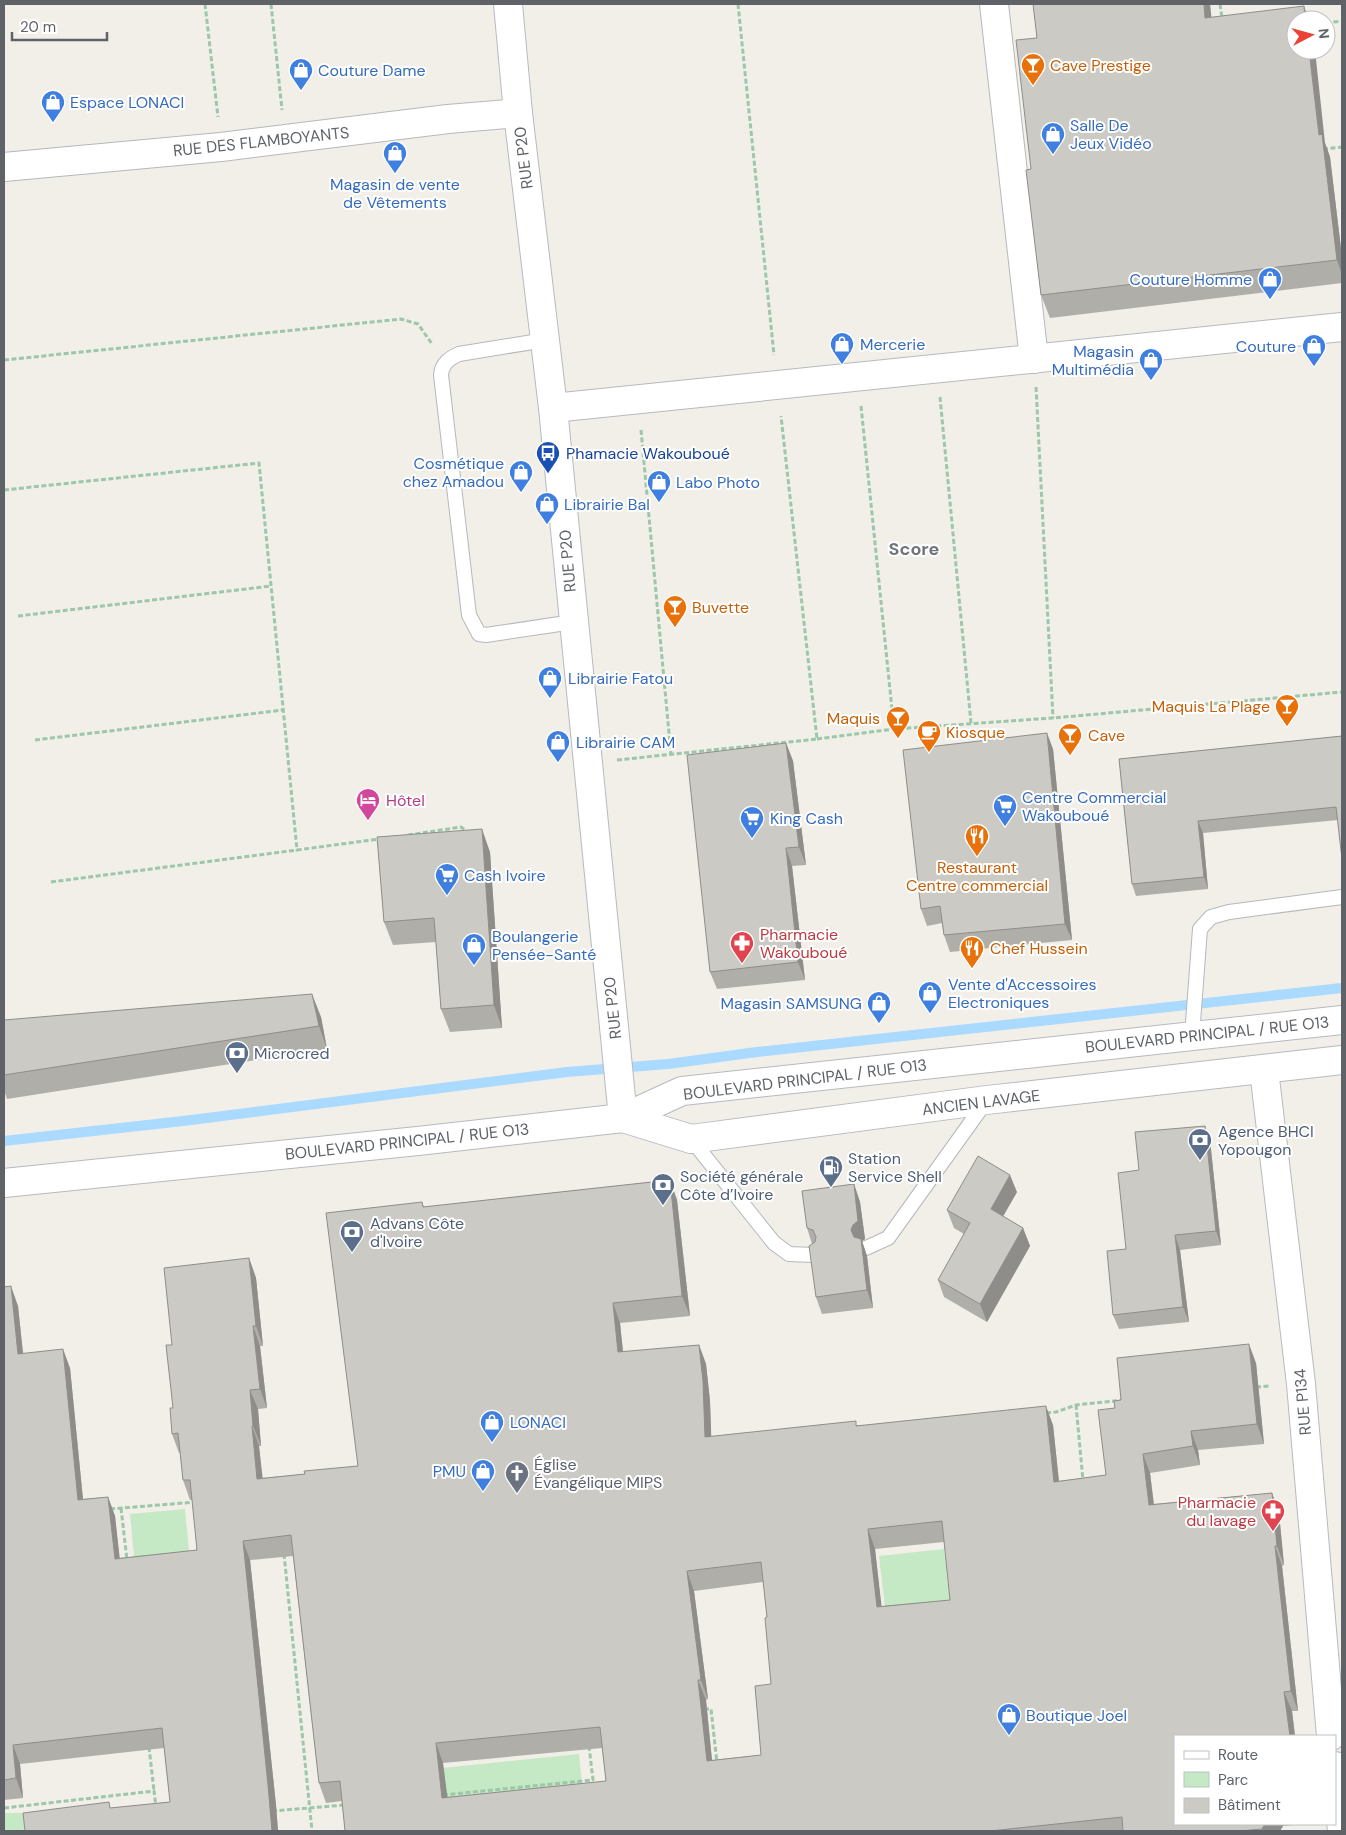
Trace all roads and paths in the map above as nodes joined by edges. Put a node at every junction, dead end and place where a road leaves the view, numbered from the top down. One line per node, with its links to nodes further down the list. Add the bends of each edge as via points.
1 (205, 4): 11 (path)
2 (271, 4): 9 (path)
3 (508, 4): 8 (street, RUE P20)
4 (738, 4): 21 (path)
5 (994, 4): 16 (street)
6 (1220, 4): 7 (path)
7 (1222, 24)
8 (518, 113): 9 (street, RUE DES FLAMBOYANTS); 15 (street, RUE P20)
9 (285, 140): 11 (street, RUE DES FLAMBOYANTS)
10 (1342, 146): 12 (path)
11 (221, 147): 13 (street, RUE DES FLAMBOYANTS)
12 (1313, 150)
13 (4, 167)
14 (1342, 327): 16 (street)
15 (545, 340): 18 (lane, via 460,354); 23 (street, RUE P20)
16 (1034, 359): 19 (street); 30 (path)
17 (4, 360): 18 (path, via 401,319 418,324)
18 (445, 363): 27 (lane, via 441,375 469,615 474,627 479,634 486,635)
19 (937, 369): 20 (street); 31 (path)
20 (858, 378): 21 (street); 32 (path)
21 (778, 385): 22 (street); 33 (path)
22 (638, 399): 23 (street); 35 (path)
23 (553, 408): 27 (street, RUE P20)
24 (4, 490): 25 (path, via 259,463)
25 (271, 586): 26 (path); 29 (path)
26 (18, 616)
27 (573, 622): 36 (street, RUE P20)
28 (1342, 692): 30 (path)
29 (283, 710): 34 (path); 40 (path)
30 (1054, 718): 31 (path)
31 (971, 723): 32 (path)
32 (894, 729): 33 (path)
33 (817, 739): 35 (path)
34 (35, 740)
35 (671, 755): 36 (path)
36 (587, 762): 48 (street, RUE P20)
37 (403, 836): 38 (path, via 461,827)
38 (474, 837)
39 (384, 838): 40 (path)
40 (297, 850): 41 (path)
41 (51, 882)
42 (1342, 897): 44 (lane, via 1211,917 1200,929)
43 (1342, 1020): 44 (street, BOULEVARD PRINCIPAL / RUE O13)
44 (1192, 1036): 48 (street, BOULEVARD PRINCIPAL / RUE O13, via 682,1091)
45 (1342, 1060): 46 (street, ANCIEN LAVAGE)
46 (1264, 1070): 47 (street, ANCIEN LAVAGE); 53 (street, RUE P134)
47 (987, 1100): 49 (street, ANCIEN LAVAGE); 51 (lane, via 888,1238)
48 (623, 1118): 49 (street, ANCIEN LAVAGE); 50 (street, BOULEVARD PRINCIPAL / RUE O13)
49 (691, 1139): 52 (lane, via 774,1243 789,1254)
50 (4, 1183)
51 (866, 1248)
52 (814, 1255)
53 (1301, 1384): 54 (path); 65 (street, RUE P134)
54 (1254, 1387)
55 (1132, 1399): 56 (path)
56 (1076, 1405): 57 (path, via 1056,1412); 58 (path)
57 (1039, 1413)
58 (1084, 1483)
59 (198, 1501): 60 (path)
60 (121, 1508): 61 (path); 63 (path)
61 (101, 1510)
62 (284, 1547): 74 (path)
63 (128, 1567)
64 (701, 1709): 68 (path, via 711,1709)
65 (1331, 1735)
66 (148, 1742): 70 (path)
67 (589, 1745): 71 (path, via 593,1780)
68 (718, 1767)
69 (1336, 1775): 78 (street)
70 (154, 1791): 73 (path); 75 (path)
71 (437, 1795)
72 (349, 1804): 74 (path)
73 (4, 1808)
74 (310, 1808): 76 (path); 77 (path)
75 (156, 1811)
76 (272, 1811)
77 (312, 1831)
78 (1342, 1831)

